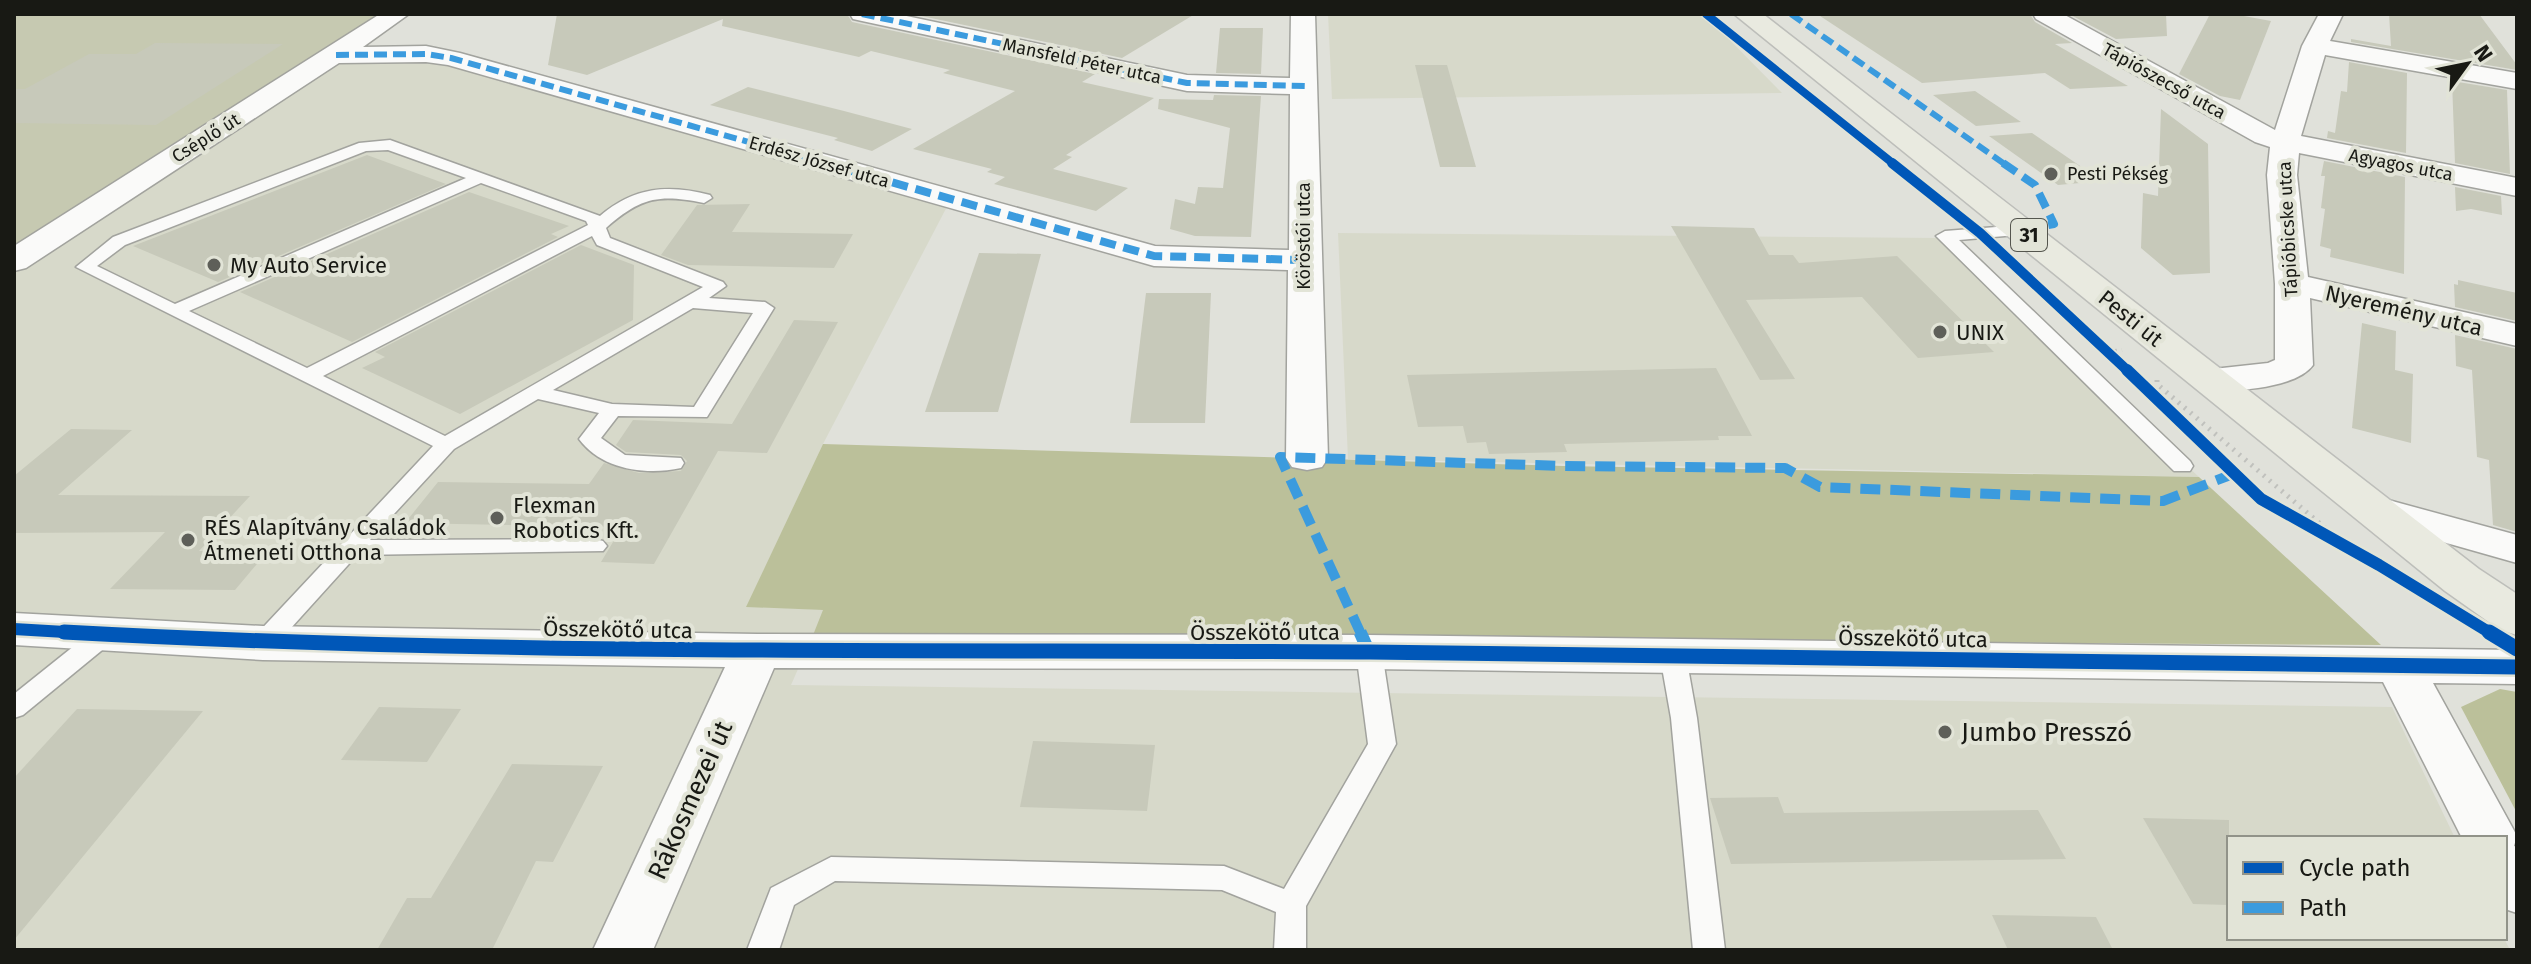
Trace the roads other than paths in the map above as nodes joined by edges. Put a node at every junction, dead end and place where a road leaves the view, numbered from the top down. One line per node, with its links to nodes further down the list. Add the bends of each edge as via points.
1 (397, 14): 8 (street, Cséplő út)
2 (862, 14): 10 (street, Mansfeld Péter utca, via 1187,83)
3 (1303, 14): 10 (street, Köröstói utca)
4 (1747, 14): 16 (main road, Pesti út / 31)
5 (2045, 14): 11 (street, Tápiószecső utca, via 2248,128)
6 (2331, 14): 7 (street, Tápióbicske utca)
7 (2315, 46): 9 (street); 11 (street, Tápióbicske utca)
8 (336, 55): 17 (street, Erdész József utca, via 451,58 1154,256); 18 (street, Cséplő út)
9 (2517, 81)
10 (1305, 86): 17 (street, Köröstói utca)
11 (2285, 142): 13 (street, Agyagos utca); 19 (street, Tápióbicske utca, via 2282,175)
12 (481, 177): 15 (lane, via 593,218); 21 (lane); 21 (lane, via 390,145 364,146 119,241 85,267)
13 (2517, 187)
14 (704, 198): 15 (lane, via 673,191 638,196)
15 (597, 227): 20 (lane, via 603,241 717,286); 23 (lane)
16 (2022, 230): 24 (main road, Pesti út / 31); 30 (lane, via 1945,236)
17 (1303, 260): 28 (street, Köröstói utca)
18 (14, 261)
19 (2292, 284): 22 (street, Nyeremény utca); 24 (street, Tápióbicske utca, via 2294,365 2275,374)
20 (690, 302): 25 (lane); 26 (lane, via 765,308 700,413)
21 (174, 311): 23 (lane)
22 (2517, 335)
23 (307, 376): 27 (lane)
24 (2208, 379): 31 (main road, Pesti út / 31)
25 (536, 392): 26 (lane); 27 (lane)
26 (612, 410): 29 (lane, via 590,439 602,454 615,461)
27 (446, 444): 33 (lane)
28 (1307, 458)
29 (673, 463)
30 (2182, 466)
31 (2370, 508): 34 (street); 35 (main road, Pesti út / 31)
32 (595, 546): 33 (lane)
33 (351, 548): 38 (lane)
34 (2517, 549)
35 (2517, 618)
36 (14, 629): 37 (street, Összekötő utca)
37 (103, 636): 38 (street, Összekötő utca); 44 (lane)
38 (263, 643): 39 (street, Összekötő utca)
39 (757, 651): 40 (street, Összekötő utca); 49 (street, Rákosmezei út)
40 (1369, 652): 41 (street, Összekötő utca); 48 (lane, via 1382,744)
41 (1673, 656): 42 (street, Összekötő utca); 52 (lane)
42 (2398, 664): 43 (street, Összekötő utca); 45 (street)
43 (2517, 667)
44 (14, 708)
45 (2489, 836)
46 (2507, 870): 47 (street)
47 (2517, 889)
48 (1291, 905): 50 (lane, via 1224,878 831,869 782,897); 51 (lane)
49 (623, 950)
50 (763, 950)
51 (1290, 950)
52 (1709, 950)

